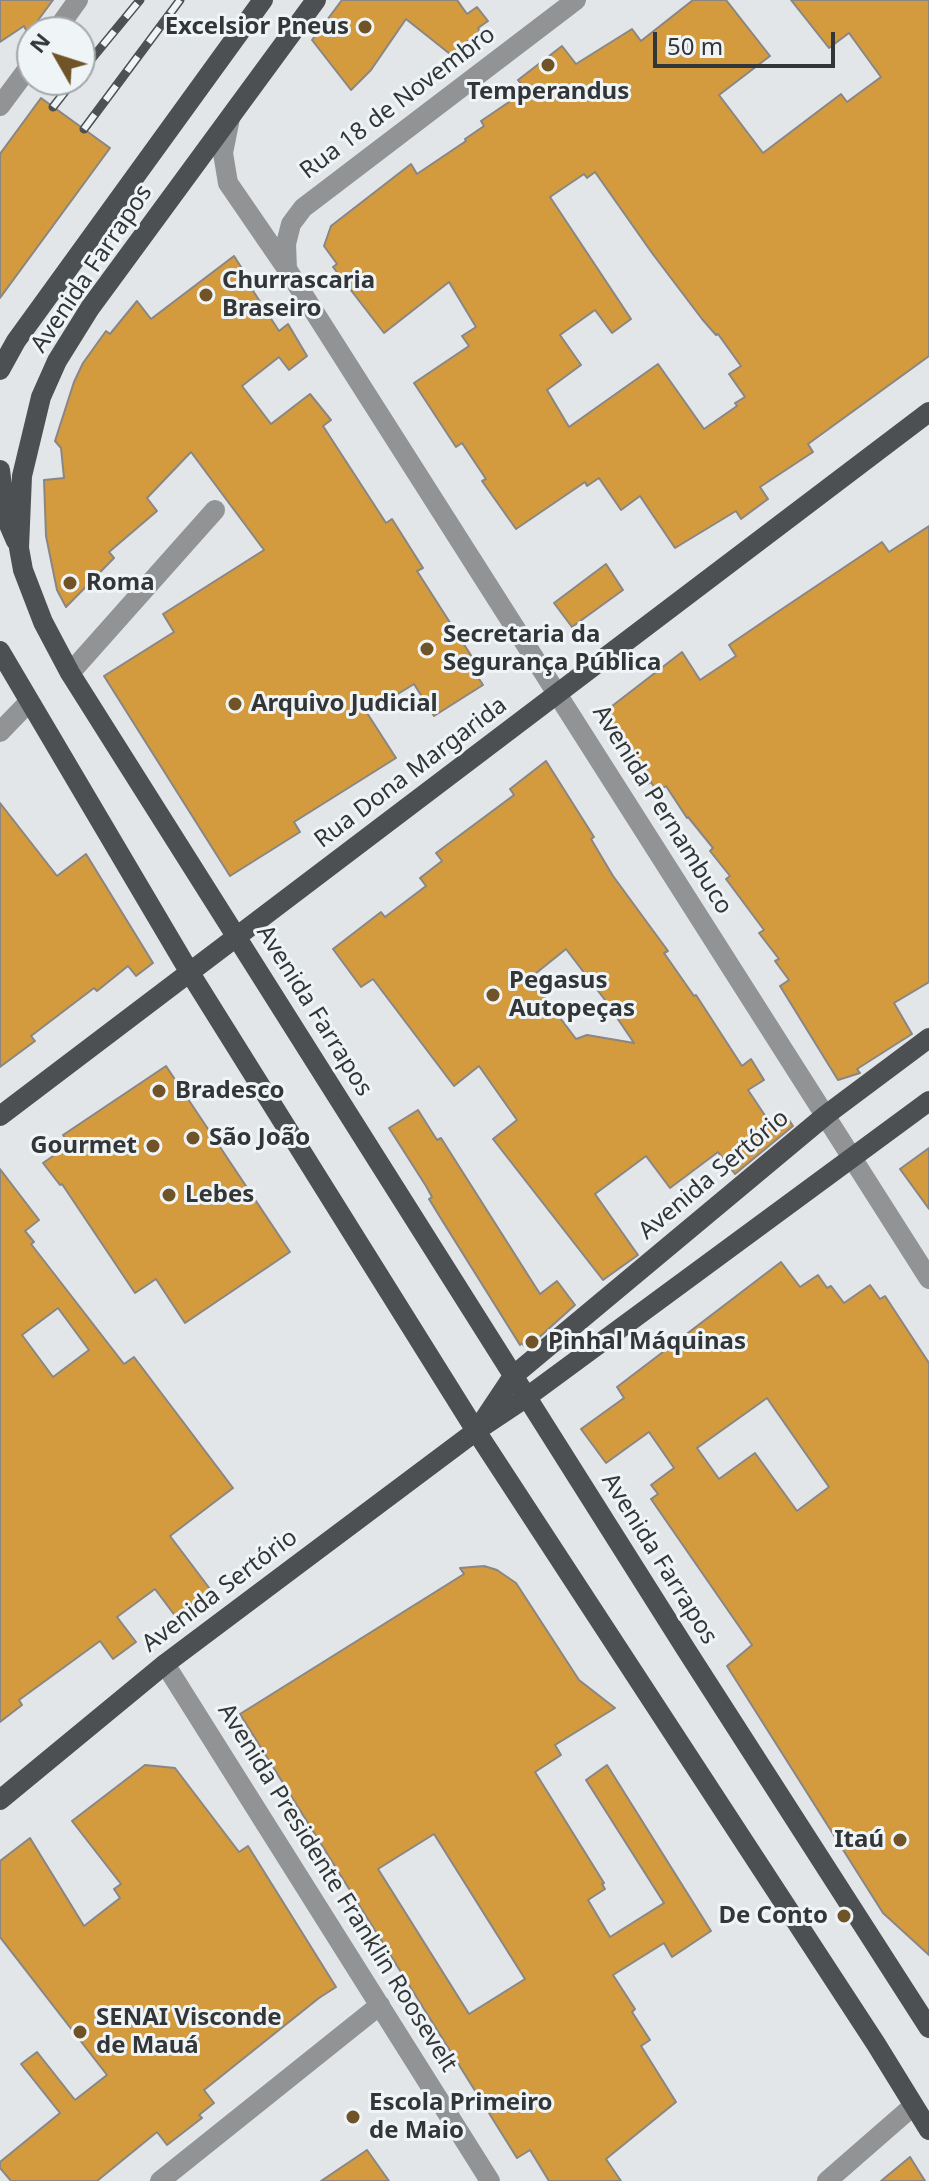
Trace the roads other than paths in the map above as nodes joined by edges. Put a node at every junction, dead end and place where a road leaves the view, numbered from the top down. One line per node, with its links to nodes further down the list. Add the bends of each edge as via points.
1 (263, 0): 8 (main road, Avenida Farrapos)
2 (316, 0): 6 (main road, Avenida Farrapos)
3 (576, 0): 7 (street, Rua 18 de Novembro, via 303,208 288,234)
4 (16, 84): 5 (street)
5 (0, 106)
6 (230, 118): 7 (street, Avenida Pernambuco, via 223,153 228,183); 14 (main road, Avenida Farrapos, via 57,361 29,437)
7 (287, 269): 17 (street, Avenida Pernambuco)
8 (16, 341): 9 (main road); 10 (main road, Avenida Farrapos)
9 (0, 356)
10 (0, 370)
11 (929, 412): 17 (main road, Rua Dona Margarida)
12 (0, 470): 14 (main road, via 6,518)
13 (215, 510): 16 (street)
14 (19, 548): 16 (main road, Avenida Farrapos, via 43,622)
15 (0, 651): 18 (main road)
16 (70, 673): 20 (main road, Avenida Farrapos)
17 (557, 694): 20 (main road, Rua Dona Margarida); 24 (street, Avenida Pernambuco)
18 (29, 702): 19 (street); 21 (main road)
19 (0, 732)
20 (237, 937): 21 (main road, Rua Dona Margarida); 28 (main road, Avenida Farrapos)
21 (190, 973): 25 (main road, Rua Dona Margarida); 30 (main road)
22 (929, 1038): 24 (main road, Avenida Sertório)
23 (929, 1101): 26 (main road, Avenida Sertório)
24 (826, 1115): 26 (street, Avenida Pernambuco); 28 (main road, Avenida Sertório)
25 (0, 1116)
26 (854, 1159): 27 (street, Avenida Pernambuco); 29 (main road, Avenida Sertório)
27 (929, 1279)
28 (513, 1376): 29 (main road, Avenida Farrapos); 30 (main road, Avenida Sertório)
29 (527, 1397): 30 (main road, Avenida Sertório); 34 (main road, Avenida Farrapos)
30 (476, 1431): 31 (main road, Avenida Sertório); 35 (main road)
31 (165, 1664): 32 (main road, Avenida Sertório); 33 (street, Avenida Presidente Franklin Roosevelt)
32 (0, 1800)
33 (380, 2005): 37 (street); 38 (street, Avenida Presidente Franklin Roosevelt)
34 (929, 2028)
35 (913, 2106): 36 (main road); 39 (street)
36 (929, 2130)
37 (160, 2181)
38 (490, 2181)
39 (827, 2181)

